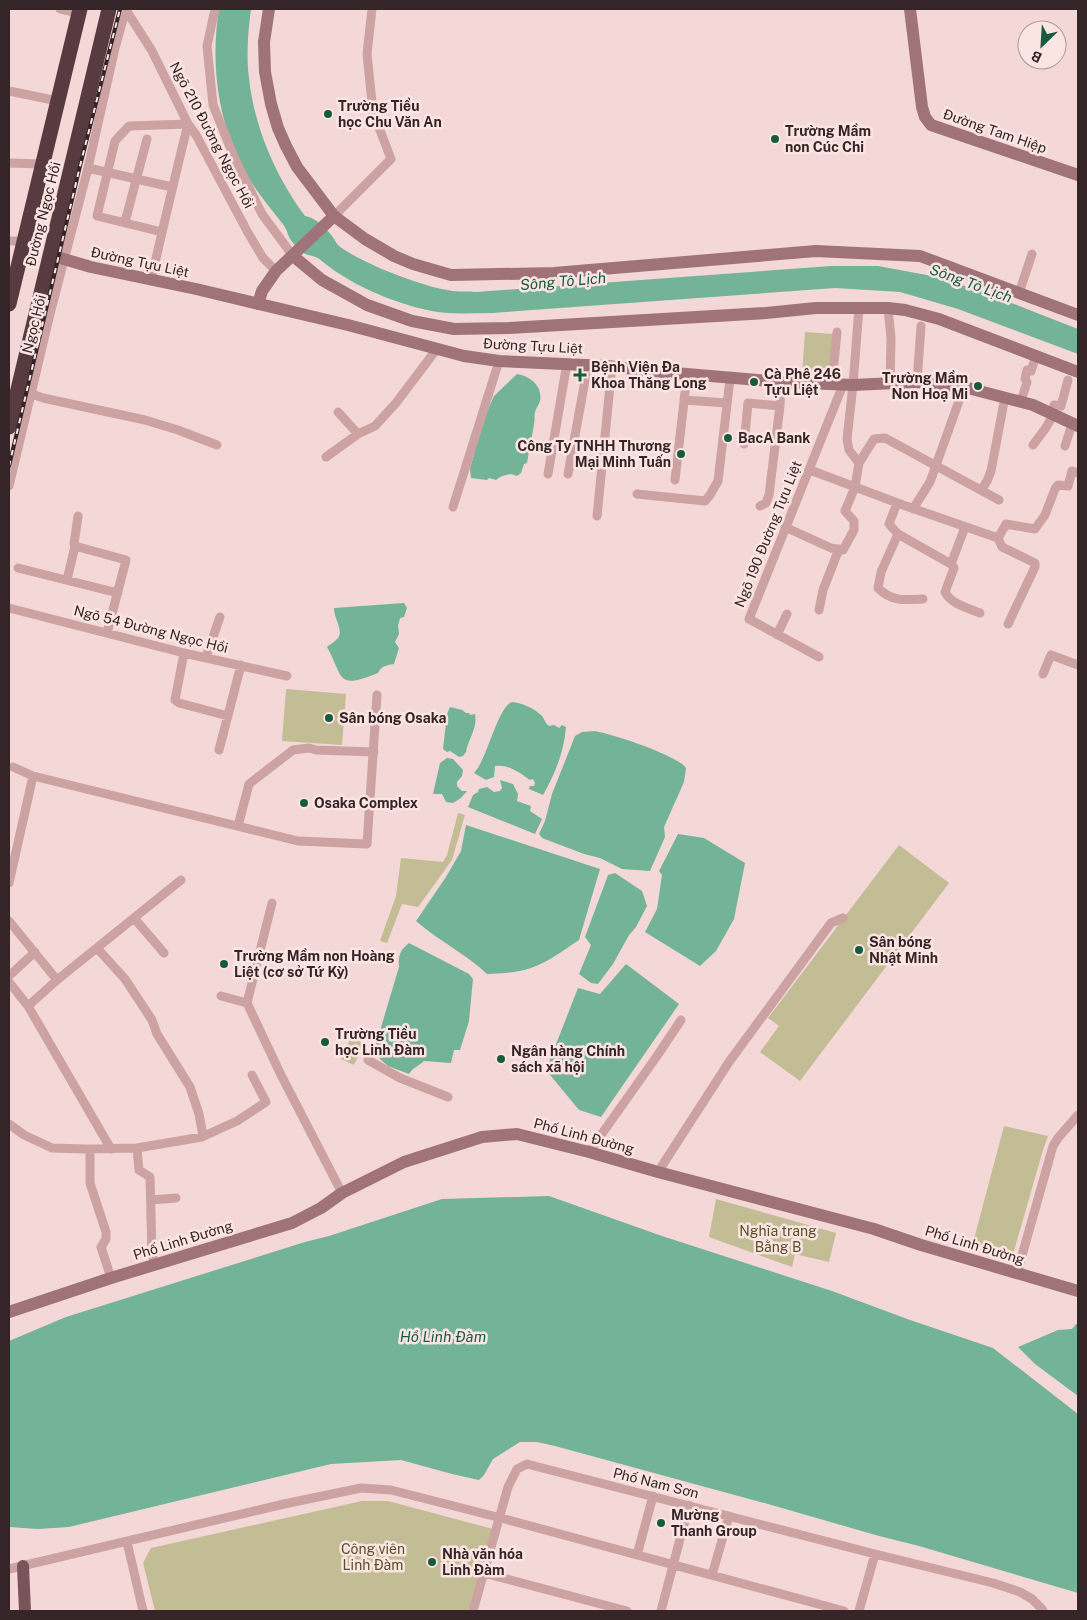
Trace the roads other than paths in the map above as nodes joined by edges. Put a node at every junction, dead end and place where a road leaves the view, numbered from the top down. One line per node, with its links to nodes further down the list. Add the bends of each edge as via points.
1 (60, 9): 8 (street)
2 (110, 9): 26 (highway, Đường Ngọc Hồi)
3 (126, 9): 11 (street, Ngõ 210 Đường Ngọc Hồi, via 152,51); 15 (street)
4 (214, 9): 24 (street, via 207,46 213,104 262,214)
5 (269, 9): 20 (street, via 264,42 271,104 297,167)
6 (372, 9): 20 (street, via 367,54 373,112 391,159)
7 (910, 9): 17 (street, Đường Tam Hiệp, via 922,108 930,125)
8 (79, 11): 10 (highway, Đường Ngọc Hồi)
9 (9, 91): 10 (street)
10 (58, 101): 14 (highway, Đường Ngọc Hồi)
11 (188, 124): 16 (street, via 129,126 115,141); 19 (street); 27 (street, Ngõ 210 Đường Ngọc Hồi, via 263,258)
12 (147, 139): 18 (street)
13 (9, 164): 14 (street)
14 (42, 164): 23 (highway, Đường Ngọc Hồi)
15 (88, 168): 16 (street); 26 (street)
16 (108, 173): 18 (street); 21 (street, via 98,216)
17 (1078, 176)
18 (137, 180): 19 (street); 21 (street)
19 (172, 187): 22 (street)
20 (331, 218): 24 (street); 30 (street, via 394,256 451,275 554,273 816,251 920,256)
21 (125, 222): 22 (street)
22 (162, 232): 29 (street)
23 (16, 241): 31 (highway, Đường Ngọc Hồi)
24 (296, 254): 27 (street); 33 (street, via 322,280 367,305 412,321 454,329)
25 (1032, 254): 30 (street)
26 (57, 258): 29 (street, Đường Tựu Liệt); 52 (highway, Đường Ngọc Hồi)
27 (276, 271): 32 (street, via 262,291)
28 (9, 279): 31 (street)
29 (151, 280): 32 (street, Đường Tựu Liệt)
30 (1019, 293): 35 (street)
31 (10, 300)
32 (258, 304): 38 (street, Đường Tựu Liệt)
33 (859, 307): 34 (street); 50 (street)
34 (888, 308): 39 (street, via 940,319); 49 (street)
35 (1078, 315)
36 (921, 326): 48 (street)
37 (837, 332): 50 (street)
38 (436, 350): 40 (street, Đường Tựu Liệt); 62 (street, via 375,426)
39 (1036, 356): 45 (street); 55 (street, via 1031,371 1027,370)
40 (500, 360): 41 (street, Đường Tựu Liệt); 82 (street)
41 (567, 363): 42 (street, Đường Tựu Liệt); 72 (street)
42 (588, 364): 43 (street, Đường Tựu Liệt); 73 (street)
43 (612, 366): 44 (street, Đường Tựu Liệt); 85 (street)
44 (687, 374): 46 (street, Đường Tựu Liệt); 54 (street)
45 (1073, 376): 59 (street, via 1061,406 1054,405)
46 (730, 379): 47 (street, Đường Tựu Liệt); 56 (street)
47 (781, 382): 50 (street, Đường Tựu Liệt); 57 (street)
48 (917, 382): 49 (street, Đường Tựu Liệt); 51 (street, Đường Tựu Liệt)
49 (890, 384): 50 (street, Đường Tựu Liệt)
50 (843, 385): 68 (street, via 847,439); 70 (street, Ngõ 190 Đường Tựu Liệt)
51 (964, 386): 53 (street, Đường Tựu Liệt); 69 (street)
52 (24, 392): 61 (highway, Đường Ngọc Hồi); 64 (street, via 145,420); 75 (street)
53 (1005, 397): 55 (street, Đường Tựu Liệt); 77 (street, via 991,471)
54 (684, 400): 56 (street); 74 (street)
55 (1021, 401): 59 (street, Đường Tựu Liệt)
56 (727, 403): 78 (street, via 718,481 710,496 705,501)
57 (780, 406): 63 (street, via 748,403); 81 (street, via 769,496)
58 (338, 412): 62 (street)
59 (1053, 413): 60 (street, Đường Tựu Liệt); 65 (street, via 1046,429)
60 (1075, 425): 66 (street)
61 (9, 427)
62 (358, 434): 67 (street)
63 (744, 444)
64 (217, 445)
65 (1033, 445)
66 (1065, 446)
67 (326, 457)
68 (859, 463): 69 (street, via 874,439 885,438); 76 (street)
69 (936, 466): 77 (street); 83 (street)
70 (810, 470): 76 (street); 86 (street, Ngõ 190 Đường Tựu Liệt)
71 (1078, 473): 89 (street, via 1072,471 1068,486 1055,489 1045,515 1035,529 1006,524)
72 (548, 474)
73 (568, 474)
74 (674, 480)
75 (9, 486)
76 (855, 487): 80 (street); 91 (street, via 845,511 854,521 854,530 843,550)
77 (982, 489): 79 (street)
78 (636, 494)
79 (999, 500)
80 (897, 503): 83 (street); 88 (street, via 889,524)
81 (760, 506)
82 (453, 507)
83 (913, 509): 87 (street)
84 (78, 516): 90 (street)
85 (597, 516)
86 (785, 527): 91 (street); 104 (street, Ngõ 190 Đường Tựu Liệt, via 749,619)
87 (965, 527): 89 (street); 92 (street)
88 (898, 534): 92 (street); 96 (street, via 880,572 878,588 898,600)
89 (998, 538): 102 (street, via 1002,547 1035,563)
90 (76, 546): 94 (street); 95 (street, via 126,560)
91 (839, 549): 98 (street)
92 (951, 564): 99 (street, via 954,568 944,592 960,606)
93 (18, 568): 94 (street)
94 (67, 580): 95 (street)
95 (118, 593): 103 (street)
96 (923, 599)
97 (9, 608): 103 (street, Ngõ 54 Đường Ngọc Hồi)
98 (819, 610)
99 (980, 613)
100 (787, 614): 104 (street)
101 (220, 617): 106 (street)
102 (1008, 624)
103 (107, 633): 105 (street, Ngõ 54 Đường Ngọc Hồi)
104 (777, 635): 107 (street, Ngõ 190 Đường Tựu Liệt)
105 (184, 653): 106 (street, Ngõ 54 Đường Ngọc Hồi); 113 (street, via 175,700)
106 (206, 657): 108 (street, Ngõ 54 Đường Ngọc Hồi)
107 (819, 657)
108 (241, 664): 111 (street, Ngõ 54 Đường Ngọc Hồi); 113 (street)
109 (1078, 665): 110 (street, via 1051,655)
110 (1043, 674)
111 (288, 676)
112 (377, 695): 115 (street)
113 (228, 716): 114 (street)
114 (219, 750)
115 (374, 752): 118 (street, via 293,750 248,784); 118 (street, via 367,844 298,840)
116 (13, 767): 117 (street)
117 (33, 776): 118 (street); 120 (street)
118 (238, 826)
119 (181, 880): 122 (street)
120 (9, 883)
121 (272, 903): 132 (street)
122 (134, 918): 125 (street); 127 (street)
123 (843, 918): 145 (street, via 831,923 752,1030)
124 (9, 922): 126 (street)
125 (97, 948): 130 (street); 140 (street, via 125,978 190,1087 200,1114)
126 (35, 952): 128 (street); 130 (street)
127 (164, 953)
128 (9, 976)
129 (9, 982): 133 (street)
130 (56, 982): 133 (street)
131 (221, 996): 132 (street)
132 (247, 1003): 146 (street)
133 (28, 1006): 143 (street)
134 (681, 1020): 144 (street)
135 (368, 1060): 137 (street, via 400,1078)
136 (252, 1075): 140 (street, via 266,1102)
137 (448, 1097)
138 (1078, 1115): 150 (street, via 1053,1146)
139 (9, 1124): 142 (street, via 52,1148)
140 (203, 1136): 141 (street)
141 (137, 1148): 143 (street); 148 (street, via 139,1170 150,1177)
142 (90, 1149): 143 (street); 151 (street, via 90,1183 106,1232 101,1246)
143 (111, 1149)
144 (589, 1152): 145 (street, Phố Linh Đường); 146 (street, Phố Linh Đường, via 517,1134 482,1137 404,1162)
145 (658, 1172): 150 (street, Phố Linh Đường, via 874,1229)
146 (342, 1193): 149 (street, Phố Linh Đường, via 292,1223)
147 (176, 1198): 148 (street)
148 (151, 1200): 149 (street)
149 (155, 1264): 151 (street, Phố Linh Đường)
150 (1017, 1273): 152 (street, Phố Linh Đường)
151 (111, 1278): 153 (street, Phố Linh Đường)
152 (1078, 1291)
153 (9, 1312)
154 (653, 1496): 155 (street, Phố Nam Sơn); 157 (street, Phố Nam Sơn, via 527,1464 517,1469 508,1487); 160 (street)
155 (689, 1505): 156 (street, Phố Nam Sơn); 161 (street)
156 (729, 1516): 159 (street, Phố Nam Sơn); 165 (street)
157 (501, 1518): 158 (street, via 391,1490 360,1488); 160 (street); 164 (street, Phố Nam Sơn)
158 (127, 1542): 162 (street); 167 (street)
159 (875, 1554): 172 (street); 173 (street, Phố Nam Sơn, via 1020,1592)
160 (637, 1555): 161 (street)
161 (673, 1565): 165 (street); 170 (street)
162 (23, 1566): 163 (street); 166 (main road)
163 (9, 1569)
164 (484, 1573): 168 (street, Phố Nam Sơn); 169 (street)
165 (712, 1575): 171 (street)
166 (25, 1611)
167 (143, 1611)
168 (473, 1611)
169 (628, 1611)
170 (664, 1611)
171 (844, 1611)
172 (859, 1611)
173 (1043, 1611)

